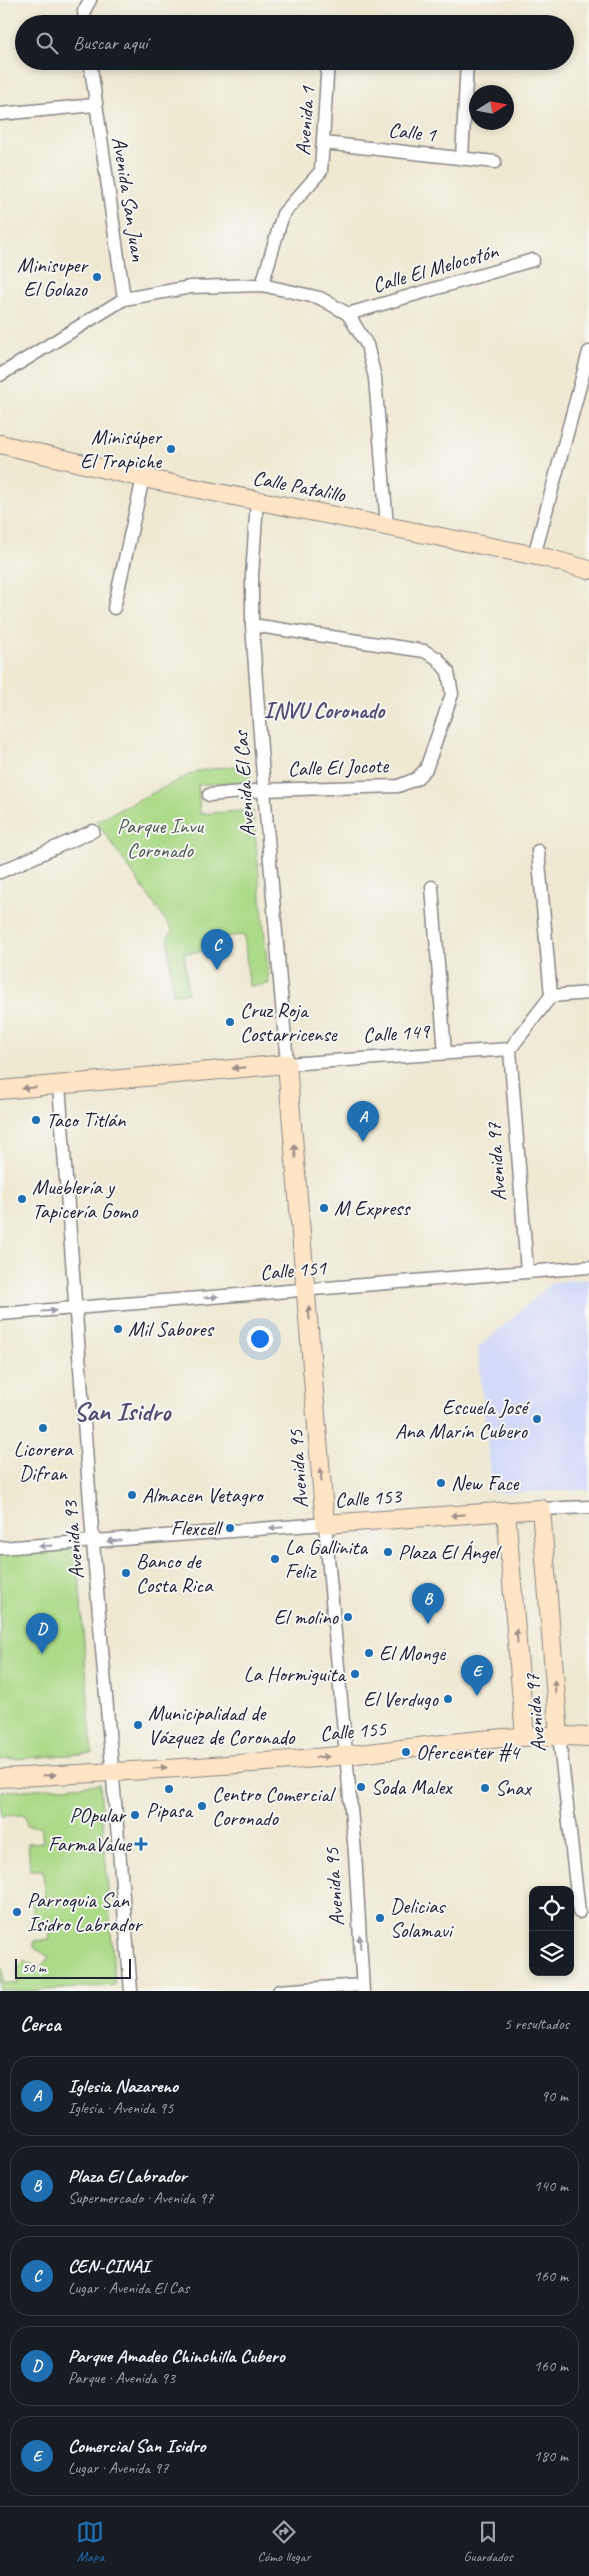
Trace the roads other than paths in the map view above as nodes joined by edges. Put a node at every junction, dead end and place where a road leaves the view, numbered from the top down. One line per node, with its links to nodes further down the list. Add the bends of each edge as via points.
1 (90, 0): 2 (street)
2 (85, 15)
3 (91, 70): 6 (street, Avenida San Juan)
4 (328, 70): 8 (street, Avenida 1)
5 (467, 70): 9 (street)
6 (95, 105): 7 (street); 13 (street, Avenida San Juan)
7 (0, 114)
8 (324, 143): 9 (street, Calle 1); 12 (street, Avenida 1, via 321,171 282,214)
9 (462, 158): 10 (street, Calle 1)
10 (495, 162)
11 (533, 260): 14 (street, Calle El Melocotón)
12 (262, 285): 13 (street, via 191,287); 14 (street, via 320,298)
13 (124, 299): 16 (street)
14 (348, 314): 20 (street, via 367,345 375,378)
15 (589, 352): 21 (street)
16 (0, 375)
17 (0, 444): 18 (main road, Calle Patalillo)
18 (143, 478): 19 (main road, Calle Patalillo); 23 (street)
19 (257, 501): 20 (main road, Calle Patalillo); 24 (street, Avenida El Cas)
20 (387, 526): 21 (main road, Calle Patalillo)
21 (534, 556): 22 (main road, Calle Patalillo)
22 (589, 570)
23 (114, 608)
24 (252, 625): 25 (street, Avenida El Cas); 25 (street, Calle El Jocote, via 424,651 437,658 448,672 452,694 426,769 416,779 398,786)
25 (264, 790): 26 (street, Calle El Jocote); 35 (street, Avenida El Cas)
26 (208, 795)
27 (93, 831): 29 (street)
28 (538, 851): 32 (street)
29 (0, 872)
30 (432, 887): 34 (street)
31 (589, 993): 32 (street)
32 (551, 996): 33 (street)
33 (510, 1049): 34 (street, Calle 149); 39 (street, Avenida 97)
34 (446, 1053): 35 (street, Calle 149)
35 (287, 1064): 36 (main road, Calle 149, one-way to 36); 40 (main road, Avenida 95, one-way to 35)
36 (59, 1085): 37 (main road, Calle 149, one-way to 37); 41 (street, Avenida 93)
37 (0, 1090)
38 (589, 1267): 39 (street, Calle 151)
39 (527, 1271): 40 (street, Calle 151)
40 (307, 1289): 41 (street, Calle 151, one-way to 40); 46 (main road, Avenida 95, one-way to 40)
41 (75, 1309): 42 (street, Calle 151, one-way to 41); 47 (street, Avenida 93)
42 (0, 1314)
43 (589, 1507): 44 (street, Calle 153)
44 (541, 1509): 45 (main road, Calle 153); 49 (main road, Avenida 97, one-way to 44)
45 (506, 1512): 46 (main road, Calle 153, one-way to 46); 50 (main road, Avenida 97, one-way to 45)
46 (325, 1524): 47 (street, Calle 153, one-way to 47); 52 (street, Avenida 95)
47 (93, 1543): 48 (street, Calle 153, one-way to 48); 53 (street, Avenida 93)
48 (0, 1548)
49 (560, 1735): 50 (main road, Calle 155); 51 (main road, Calle 155); 55 (street, Avenida 97)
50 (525, 1737): 52 (main road, Calle 155)
51 (589, 1737)
52 (345, 1755): 53 (main road, Calle 155, one-way to 52); 56 (street, Avenida 95, one-way to 52)
53 (112, 1772): 54 (main road, Calle 155, one-way to 53); 57 (street, Avenida 93)
54 (0, 1778)
55 (579, 1912)
56 (363, 1988): 58 (street)
57 (132, 1991)
58 (279, 1991)

